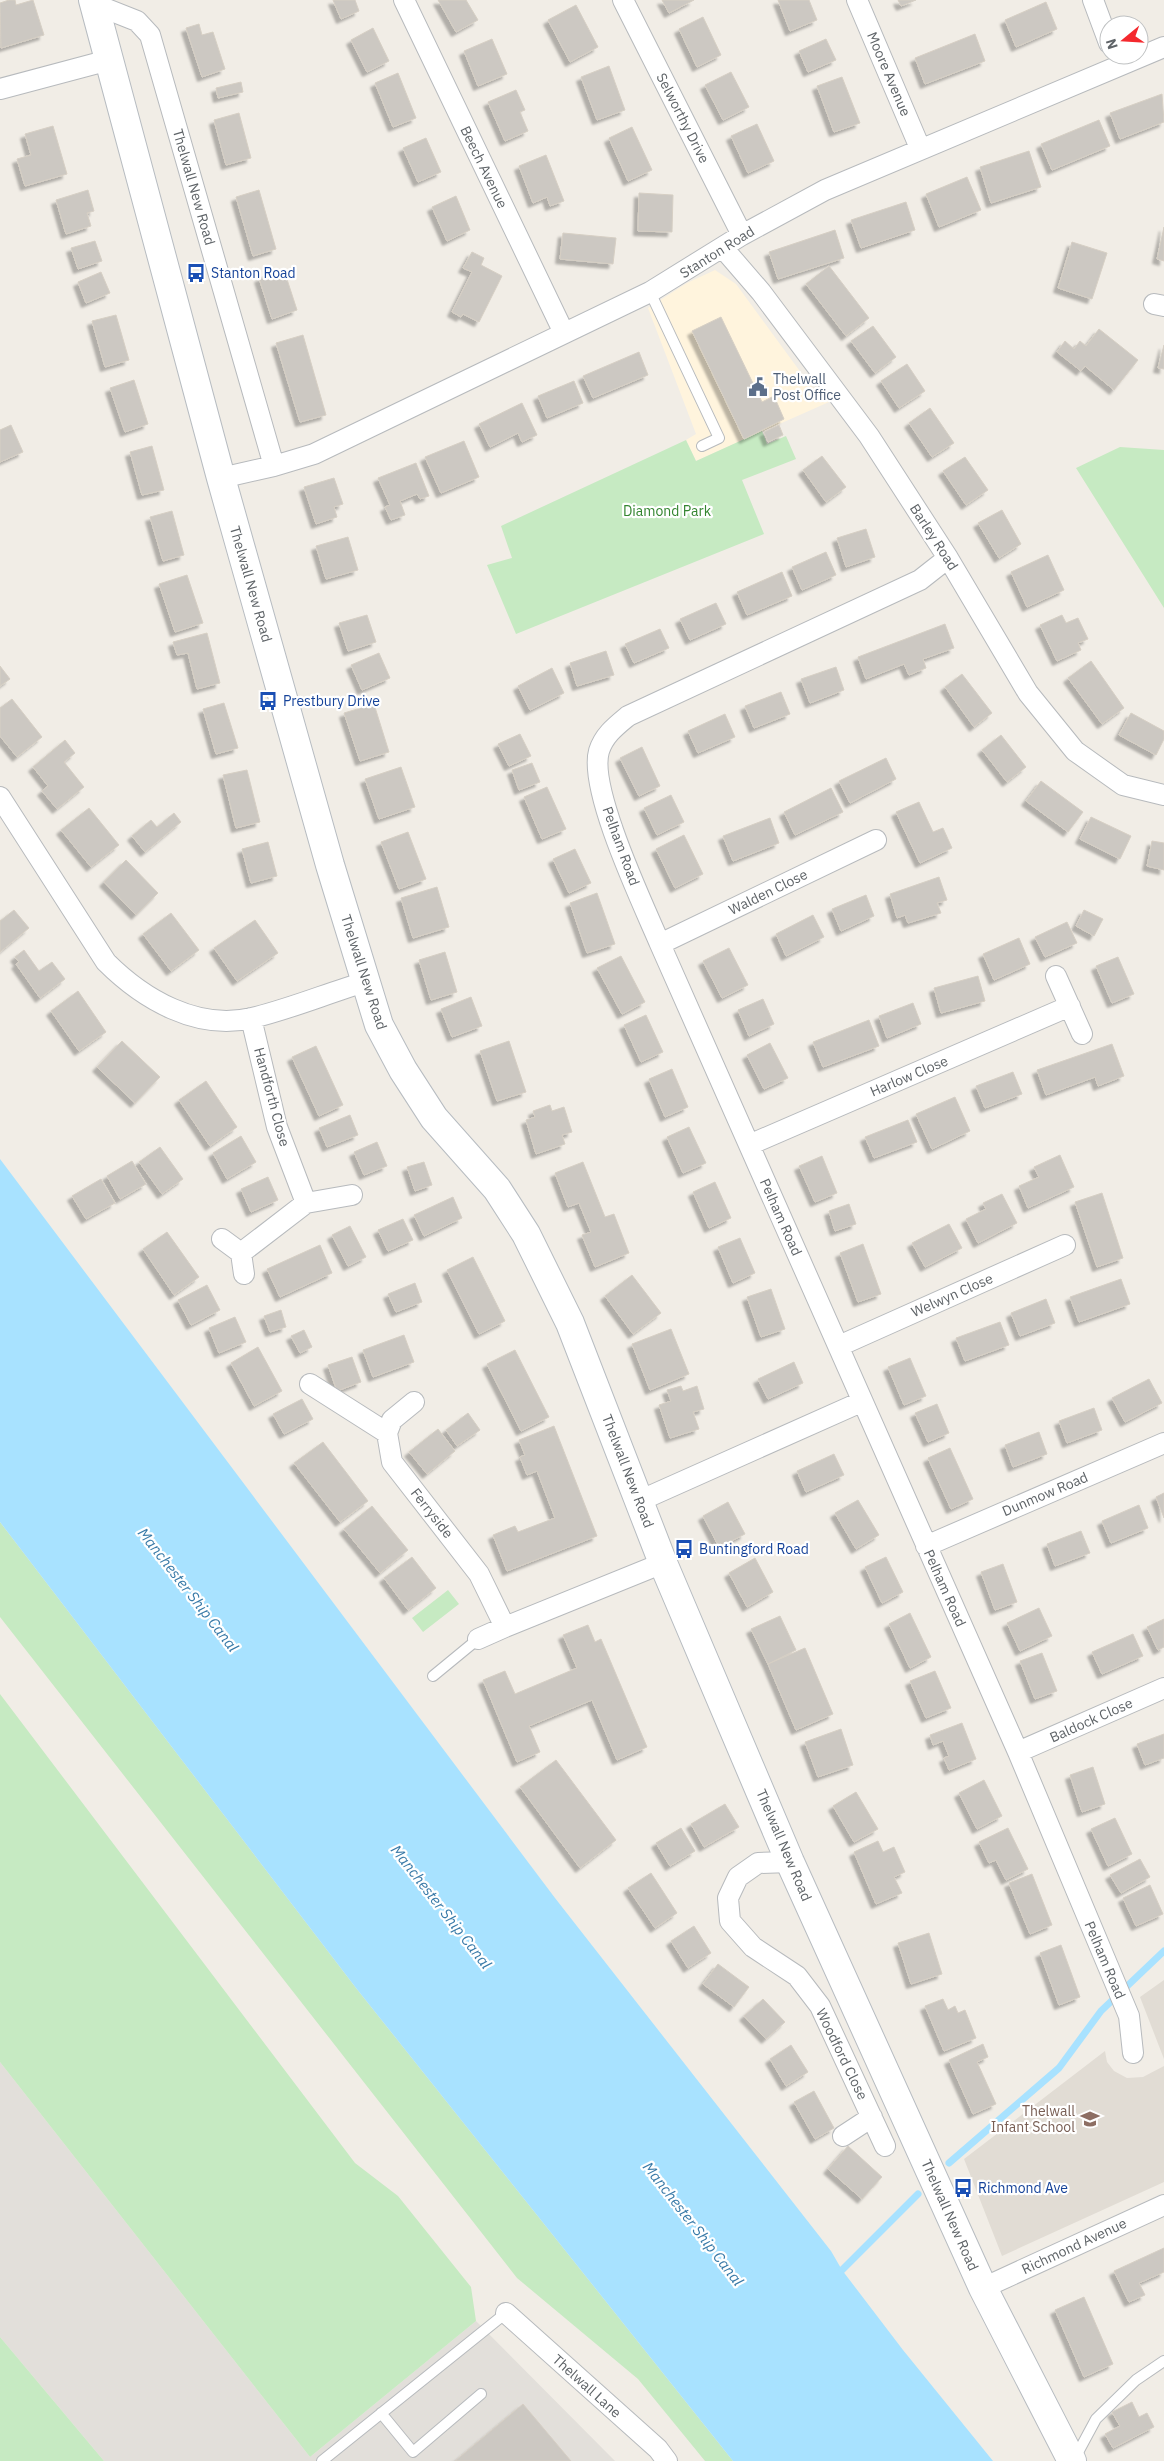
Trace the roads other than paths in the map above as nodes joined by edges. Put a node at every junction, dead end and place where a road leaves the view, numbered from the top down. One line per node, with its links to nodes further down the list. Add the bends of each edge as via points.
1 (404, 0): 16 (street, Beech Avenue)
2 (623, 0): 13 (street, Selworthy Drive)
3 (857, 0): 12 (street, Moore Avenue)
4 (1093, 0): 6 (street)
5 (93, 2): 9 (main road, Thelwall New Road); 18 (street, Thelwall New Road, via 137,21 150,35)
6 (1099, 16)
7 (1164, 47): 8 (street, Stanton Road)
8 (1149, 51)
9 (109, 60): 11 (street); 19 (main road, Thelwall New Road)
10 (1107, 65): 12 (street, Stanton Road)
11 (0, 89)
12 (920, 148): 13 (street, Stanton Road, via 825,190)
13 (742, 235): 14 (street, Stanton Road)
14 (723, 248): 15 (street, Stanton Road); 20 (street, Barley Road, via 761,292 869,436)
15 (650, 292): 16 (street, Stanton Road); 17 (lane, via 719,438)
16 (564, 333): 18 (street, Stanton Road, via 314,454)
17 (702, 446)
18 (274, 466): 19 (street)
19 (221, 478): 26 (main road, Thelwall New Road)
20 (948, 558): 21 (street, Barley Road, via 1028,693 1075,751 1123,785); 24 (street, Pelham Road, via 920,580 628,716 610,730 599,751 597,773 603,799 627,868)
21 (1164, 795)
22 (0, 797): 28 (street, via 106,962 124,980 152,999 178,1011 203,1018)
23 (876, 840): 24 (street, Walden Close)
24 (660, 944): 30 (street, Pelham Road)
25 (1056, 976): 27 (street)
26 (365, 982): 28 (street); 43 (main road, Thelwall New Road, via 379,1025 402,1070 434,1118 497,1188 526,1234 570,1323)
27 (1070, 1006): 29 (street); 30 (street, Harlow Close)
28 (251, 1018): 32 (street, Handforth Close, via 277,1127)
29 (1082, 1034)
30 (749, 1146): 37 (street, Pelham Road)
31 (352, 1195): 32 (street)
32 (306, 1203): 35 (street)
33 (222, 1239): 35 (street)
34 (1065, 1245): 37 (street, Welwyn Close)
35 (242, 1254): 36 (street)
36 (244, 1274)
37 (839, 1346): 40 (street, Pelham Road)
38 (310, 1384): 41 (street)
39 (414, 1402): 41 (street, via 392,1420)
40 (861, 1402): 43 (street); 44 (street, Pelham Road)
41 (387, 1433): 46 (street, Ferryside, via 392,1462 480,1574)
42 (1164, 1443): 44 (street, Dunmow Road)
43 (639, 1502): 45 (main road, Thelwall New Road)
44 (926, 1546): 50 (street, Pelham Road)
45 (663, 1563): 46 (street); 51 (main road, Thelwall New Road)
46 (505, 1627): 47 (street)
47 (478, 1640): 48 (lane)
48 (433, 1676)
49 (1164, 1688): 50 (street, Baldock Close)
50 (1018, 1752): 52 (street, Pelham Road, via 1126,2010)
51 (790, 1862): 53 (street, Woodford Close, via 758,1863 738,1877 728,1898 730,1921 753,1947 797,1976 820,2006); 57 (main road, Thelwall New Road)
52 (1133, 2053)
53 (872, 2117): 54 (street, Woodford Close); 55 (street, Woodford Close)
54 (843, 2136)
55 (885, 2146)
56 (1164, 2205): 57 (street, Richmond Avenue)
57 (984, 2288): 64 (main road, Thelwall New Road)
58 (506, 2313): 61 (lane); 63 (street, Thelwall Lane, via 658,2449)
59 (1164, 2361): 64 (lane, via 1136,2380 1096,2419)
60 (481, 2394): 61 (lane, via 413,2452)
61 (381, 2413): 62 (lane)
62 (322, 2461)
63 (667, 2461)
64 (1072, 2461)

